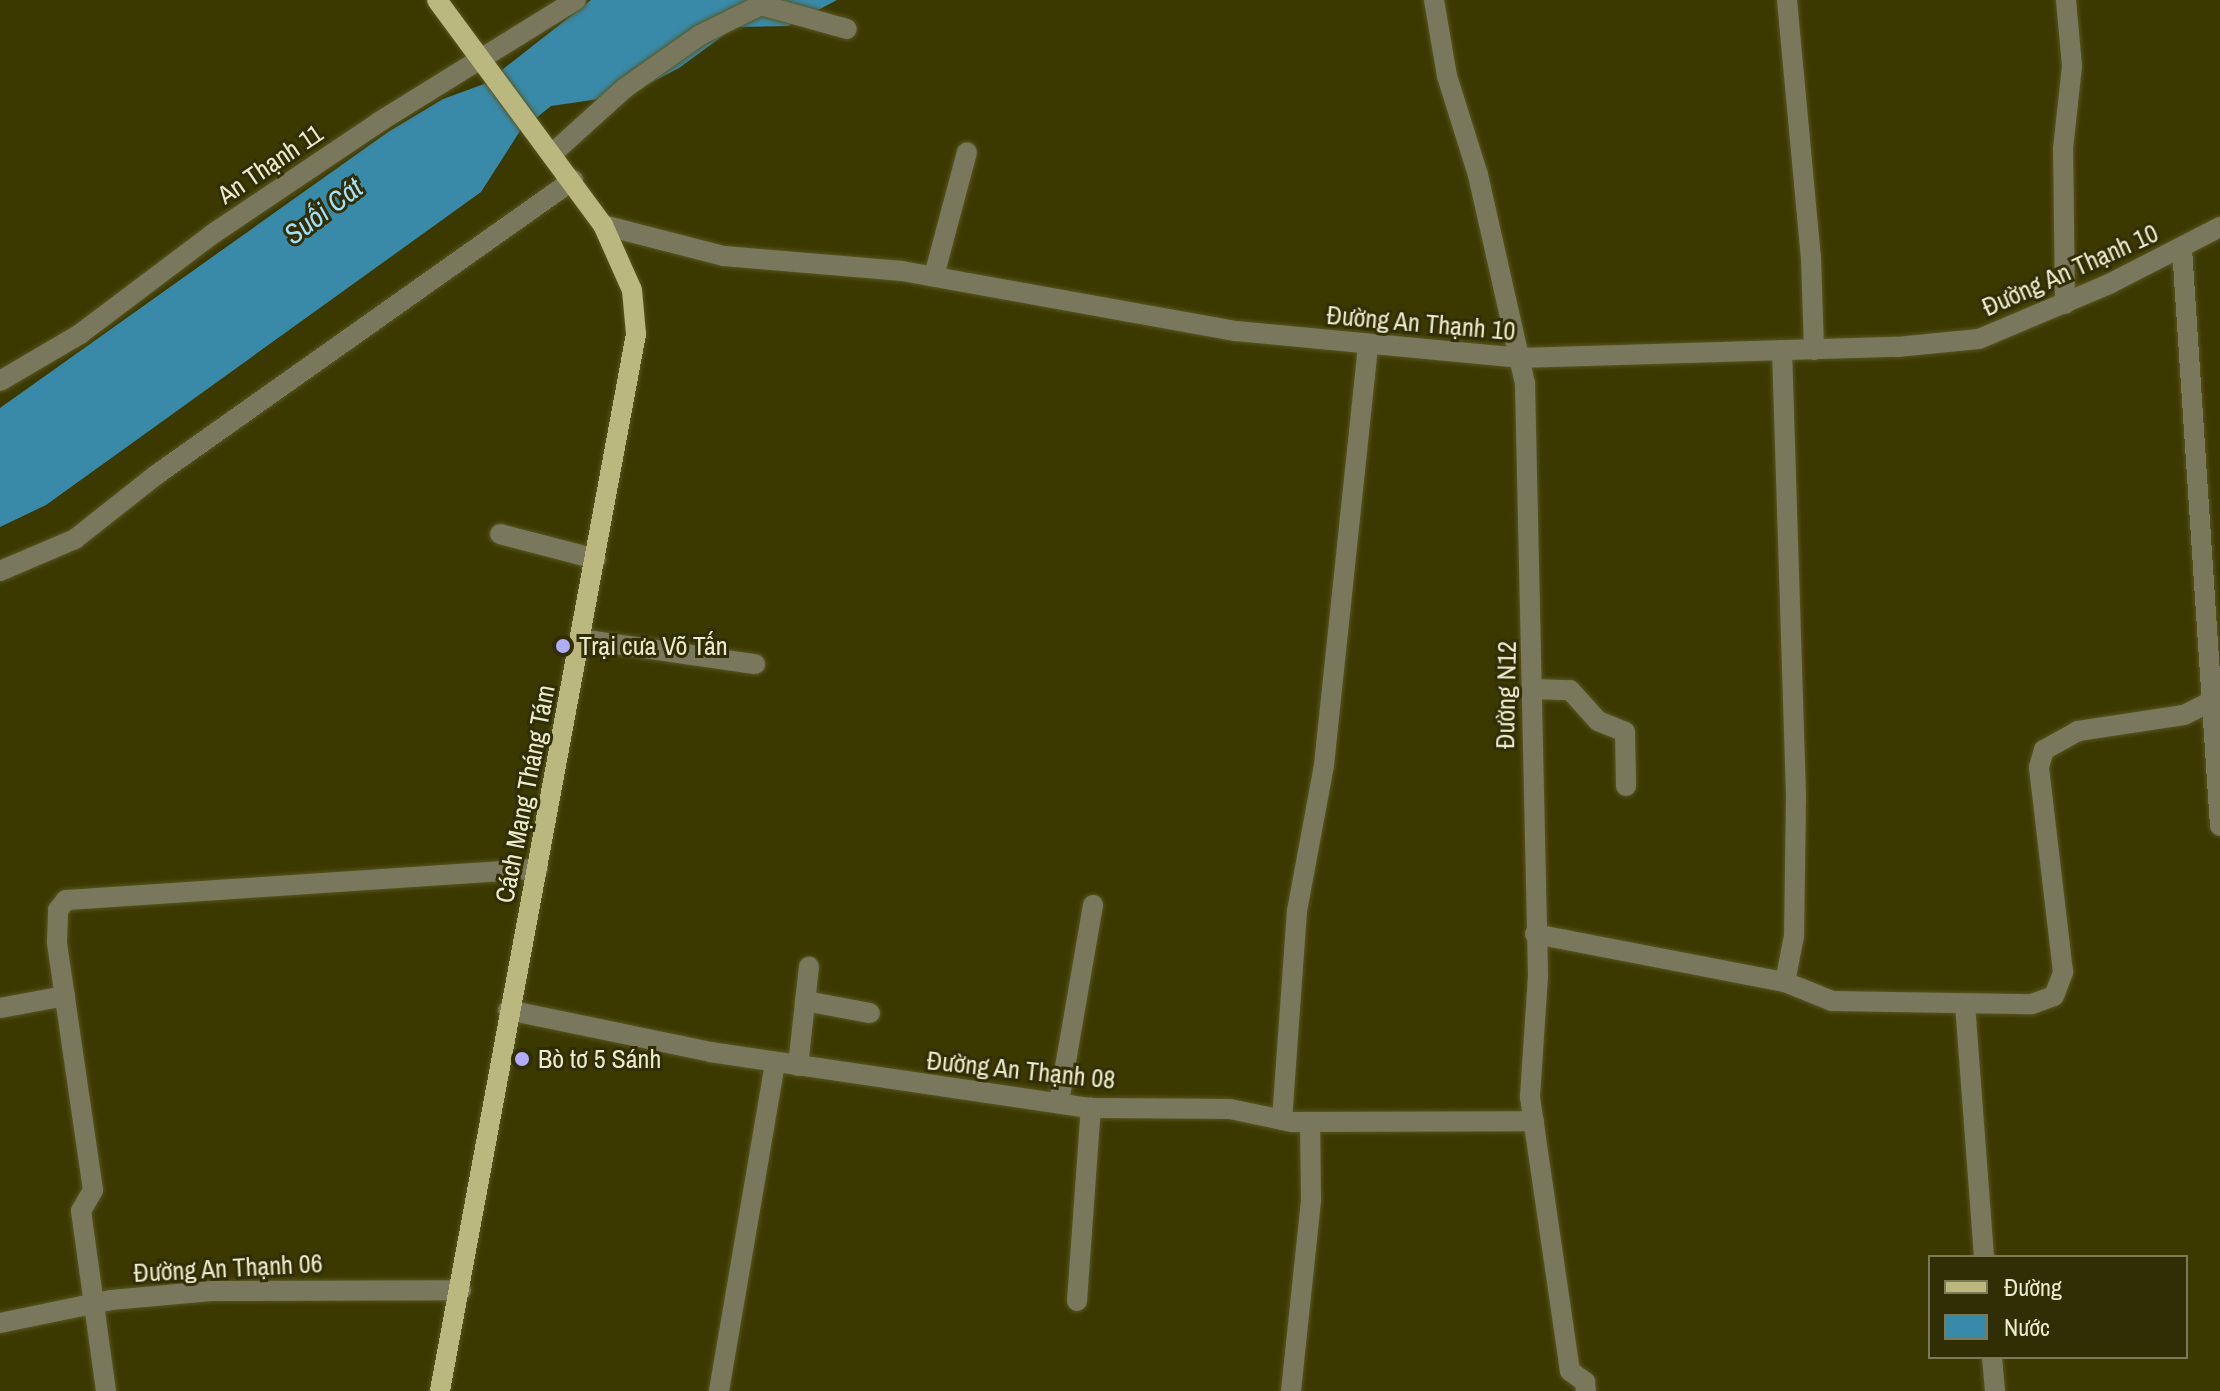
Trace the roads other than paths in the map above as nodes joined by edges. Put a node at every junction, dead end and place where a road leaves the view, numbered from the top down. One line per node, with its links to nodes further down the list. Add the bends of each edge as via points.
1 (437, 0): 7 (main road)
2 (576, 0): 7 (street, An Thạnh 11)
3 (1434, 0): 19 (street, Đường N12, via 1447,76 1478,175)
4 (1787, 0): 18 (street, via 1811,258)
5 (2066, 0): 15 (street, via 2072,66 2063,149)
6 (847, 29): 9 (street, via 761,5 700,35 625,88)
7 (484, 62): 9 (main road, Cách Mạng Tháng Tám); 20 (street, An Thạnh 11, via 214,233 69,342)
8 (967, 152): 14 (street)
9 (553, 153): 10 (main road, Cách Mạng Tháng Tám)
10 (573, 180): 11 (main road, Cách Mạng Tháng Tám); 23 (street, via 156,475 75,539)
11 (603, 225): 14 (street, Đường An Thạnh 10, via 724,256); 22 (main road, Cách Mạng Tháng Tám, via 632,290 636,334)
12 (2220, 227): 13 (street, Đường An Thạnh 10)
13 (2182, 248): 15 (street, Đường An Thạnh 10); 27 (street)
14 (934, 276): 16 (street, Đường An Thạnh 10, via 1236,331)
15 (2065, 304): 18 (street, Đường An Thạnh 10, via 1979,339)
16 (1368, 347): 19 (street, Đường An Thạnh 10); 45 (street, via 1324,765 1297,911)
17 (1782, 350): 18 (street, Đường An Thạnh 10); 19 (street, Đường An Thạnh 10); 34 (street, via 1796,796 1794,936)
18 (1814, 350)
19 (1519, 358): 26 (street, Đường N12, via 1530,520)
20 (0, 381)
21 (500, 534): 22 (street)
22 (596, 559): 24 (main road, Cách Mạng Tháng Tám)
23 (0, 571)
24 (581, 639): 25 (street); 30 (main road, Cách Mạng Tháng Tám)
25 (755, 664)
26 (1532, 689): 28 (street, via 1570,690 1598,721 1625,732); 32 (street, Đường N12)
27 (2217, 698): 29 (street); 37 (street, via 2184,715 2078,731 2044,750 2039,767 2060,988 2032,1004)
28 (1626, 786)
29 (2220, 826)
30 (538, 869): 35 (street, via 66,900 58,910 57,942); 39 (main road, Cách Mạng Tháng Tám)
31 (1093, 905): 43 (street)
32 (1535, 934): 34 (street); 46 (street, Đường N12)
33 (809, 967): 36 (street)
34 (1785, 982): 37 (street, via 1832,1001)
35 (65, 996): 38 (street); 51 (street, via 93,1190 81,1211)
36 (805, 1001): 40 (street); 42 (street)
37 (1965, 1004): 48 (street)
38 (0, 1008)
39 (508, 1010): 41 (street, Đường An Thạnh 08); 49 (main road, Cách Mạng Tháng Tám)
40 (870, 1013)
41 (775, 1062): 42 (street, Đường An Thạnh 08); 56 (street)
42 (798, 1066): 43 (street, Đường An Thạnh 08)
43 (1059, 1102): 44 (street, Đường An Thạnh 08)
44 (1091, 1108): 45 (street, Đường An Thạnh 08, via 1230,1109); 50 (street)
45 (1282, 1120): 47 (street, Đường An Thạnh 08)
46 (1534, 1121): 47 (street, Đường An Thạnh 08); 58 (street, Đường N12, via 1570,1371 1585,1382)
47 (1310, 1122): 57 (street, via 1310,1215)
48 (1984, 1255)
49 (461, 1290): 51 (street, Đường An Thạnh 06, via 212,1291); 55 (main road, Cách Mạng Tháng Tám)
50 (1077, 1301)
51 (93, 1304): 52 (street, Đường An Thạnh 06); 54 (street)
52 (0, 1323)
53 (1992, 1359): 59 (street)
54 (106, 1391)
55 (440, 1391)
56 (719, 1391)
57 (1291, 1391)
58 (1586, 1391)
59 (1995, 1391)

